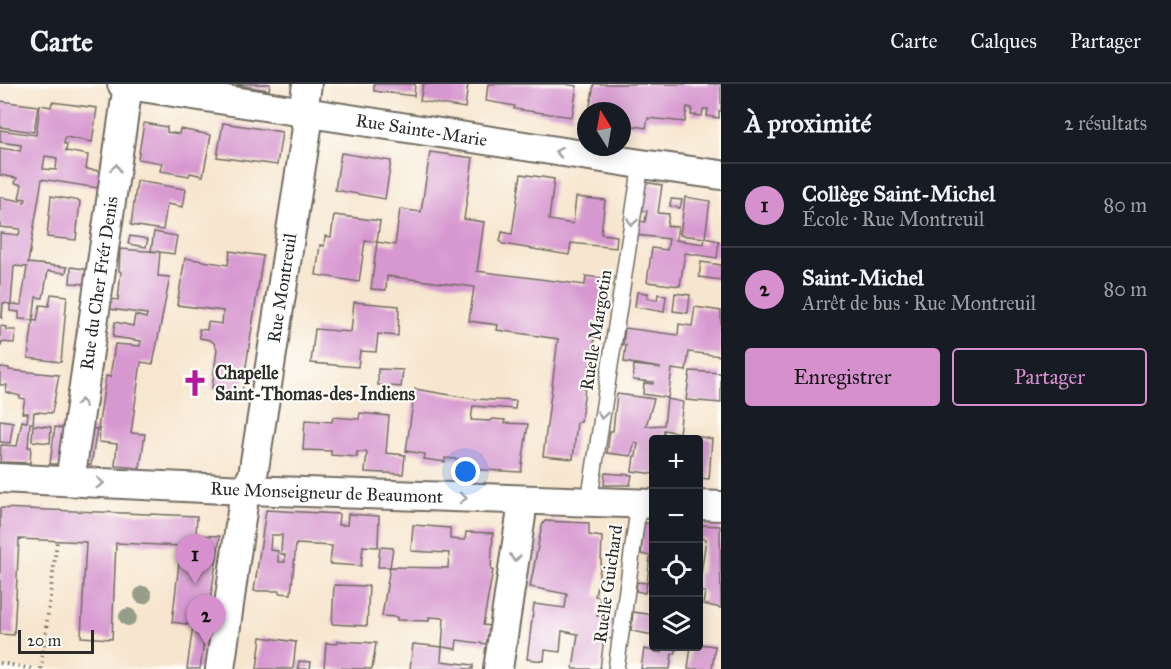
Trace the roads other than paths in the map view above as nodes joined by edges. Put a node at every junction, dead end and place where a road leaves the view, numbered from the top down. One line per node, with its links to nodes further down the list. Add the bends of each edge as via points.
1 (125, 84): 3 (street, Rue Sainte-Marie); 7 (street, Rue du Cher Frér Denis, one-way to 1)
2 (307, 84): 3 (street, Rue Montreuil)
3 (303, 112): 4 (street, Rue Sainte-Marie, one-way to 3); 8 (street, Rue Montreuil, via 307,128 254,475)
4 (641, 164): 5 (street, Rue Sainte-Marie); 10 (lane, Ruelle Margotin, one-way to 10)
5 (721, 175)
6 (0, 478): 7 (street, Rue Monseigneur de Beaumont)
7 (70, 481): 8 (street, Rue Monseigneur de Beaumont, one-way to 8)
8 (245, 490): 9 (street, Rue Monseigneur de Beaumont, one-way to 9); 14 (street, Rue Montreuil)
9 (521, 500): 10 (street, Rue Monseigneur de Beaumont); 15 (street, one-way to 15)
10 (588, 501): 11 (street, Rue Monseigneur de Beaumont)
11 (646, 503): 16 (lane, Ruelle Guichard)
12 (703, 505): 13 (street)
13 (721, 506)
14 (220, 669)
15 (498, 669)
16 (616, 669)

